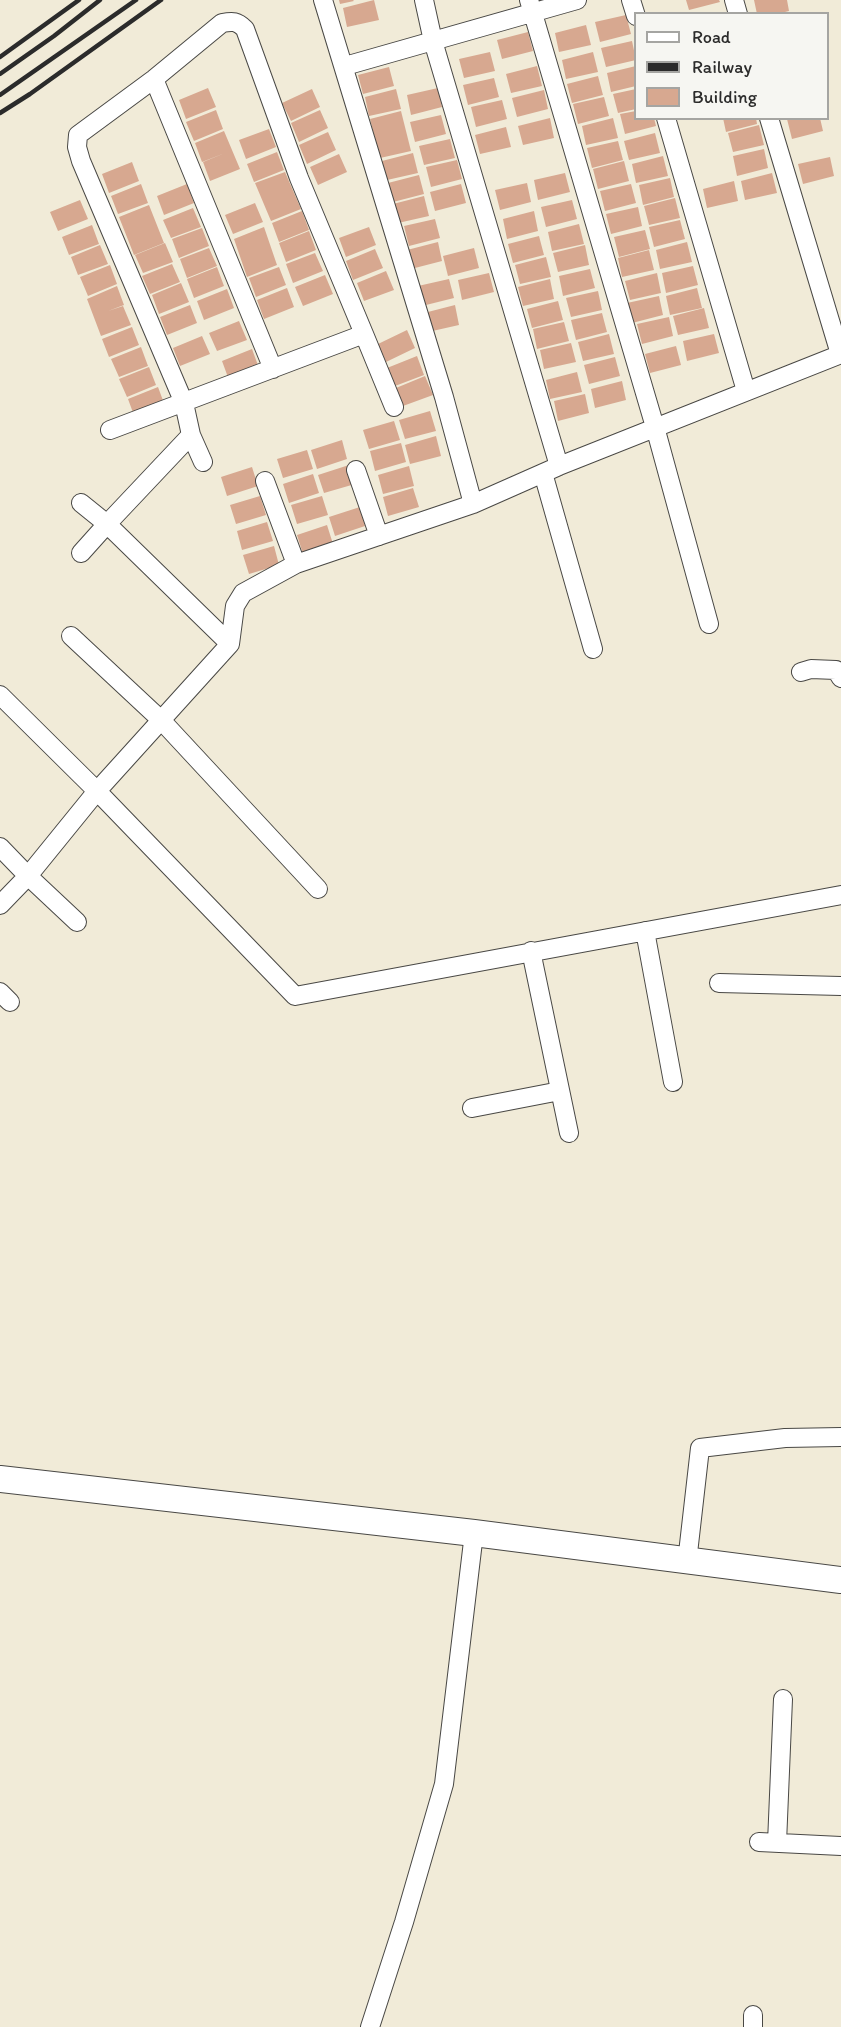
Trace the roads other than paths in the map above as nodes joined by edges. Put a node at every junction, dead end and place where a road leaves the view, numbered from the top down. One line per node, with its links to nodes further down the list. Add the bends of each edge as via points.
1 (323, 0): 6 (street)
2 (424, 0): 5 (street)
3 (577, 0): 4 (street)
4 (531, 6): 5 (street); 16 (street)
5 (433, 41): 6 (street); 20 (street)
6 (345, 66): 24 (street)
7 (154, 79): 10 (street, via 222,23 238,22 245,29 299,178); 12 (street); 14 (street, via 78,135 77,147)
8 (667, 120): 13 (street)
9 (770, 120): 11 (street)
10 (364, 334): 12 (street); 15 (street)
11 (840, 354): 13 (street)
12 (273, 369): 14 (street)
13 (746, 392): 16 (street)
14 (184, 403): 17 (street); 18 (street)
15 (394, 407)
16 (655, 427): 20 (street); 29 (street)
17 (110, 430)
18 (191, 435): 19 (street); 25 (street)
19 (203, 462)
20 (551, 469): 24 (street); 32 (street)
21 (356, 470): 26 (street)
22 (265, 481): 28 (street)
23 (81, 503): 25 (street)
24 (473, 504): 26 (street)
25 (107, 524): 27 (street); 31 (street)
26 (379, 536): 28 (street)
27 (81, 553)
28 (296, 564): 31 (street, via 243,593 235,606)
29 (709, 624)
30 (71, 636): 36 (street)
31 (230, 644): 36 (street)
32 (593, 649)
33 (801, 672): 34 (street, via 836,670)
34 (841, 678)
35 (0, 695): 37 (street)
36 (162, 720): 37 (street); 40 (street)
37 (97, 791): 39 (street); 45 (street, via 295,996)
38 (0, 847): 39 (street)
39 (28, 876): 42 (street); 43 (street)
40 (318, 889)
41 (841, 896): 44 (street)
42 (0, 905)
43 (77, 922)
44 (645, 931): 45 (street); 48 (street)
45 (531, 951): 49 (street)
46 (719, 983): 47 (street)
47 (841, 986)
48 (673, 1082)
49 (560, 1091): 50 (street); 51 (street)
50 (472, 1108)
51 (569, 1133)
52 (841, 1437): 55 (street, via 785,1438 700,1448)
53 (0, 1479): 54 (main road)
54 (474, 1533): 55 (main road); 59 (street, via 444,1784)
55 (687, 1562): 56 (main road)
56 (841, 1580)
57 (783, 1699): 58 (street, via 768,1842)
58 (841, 1846)
59 (370, 2027)

